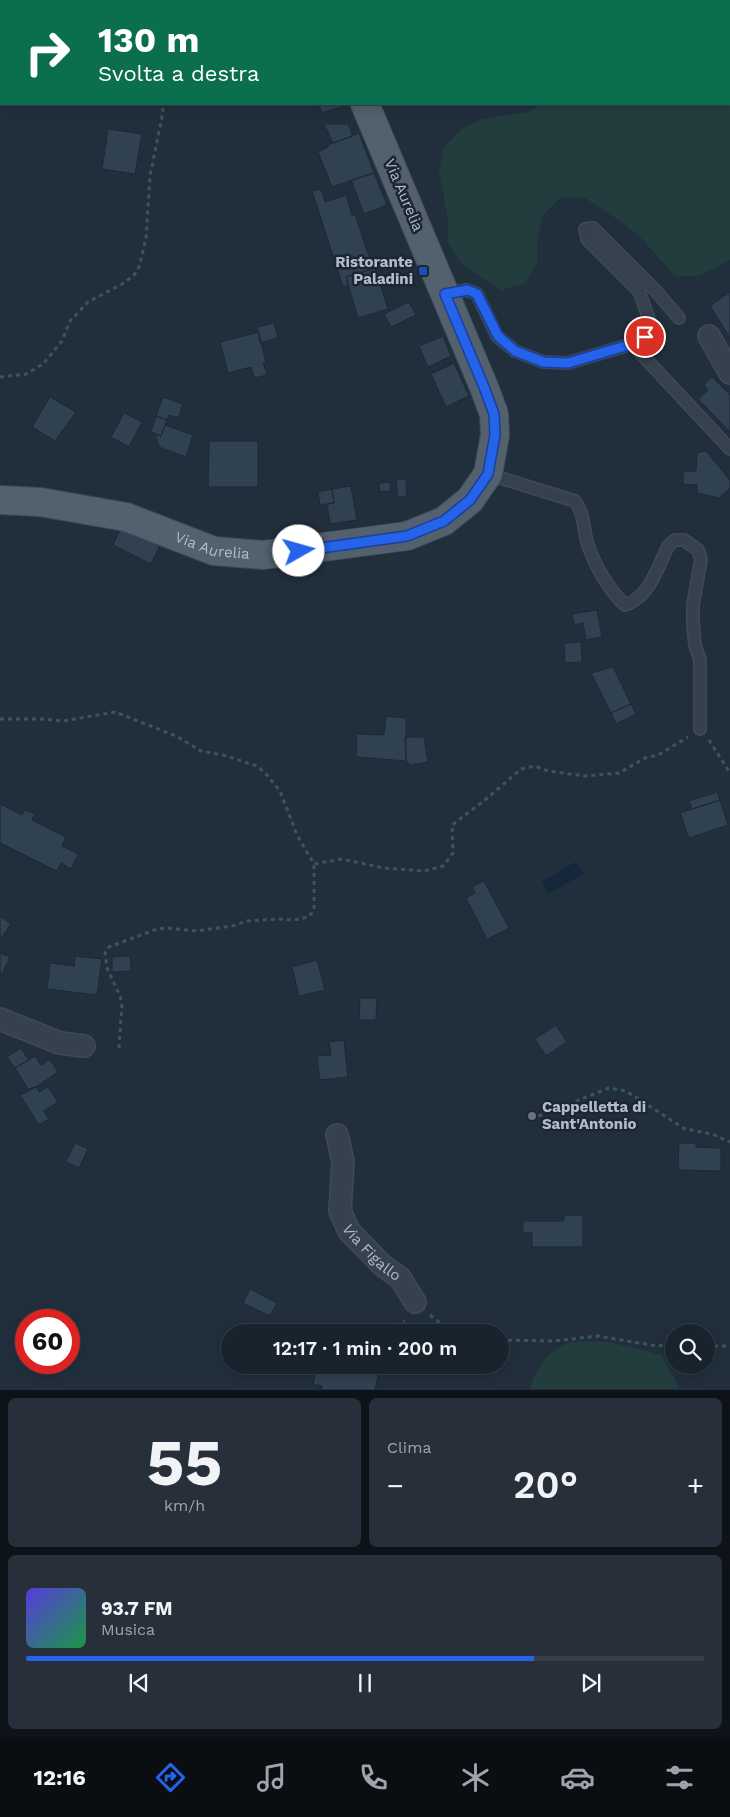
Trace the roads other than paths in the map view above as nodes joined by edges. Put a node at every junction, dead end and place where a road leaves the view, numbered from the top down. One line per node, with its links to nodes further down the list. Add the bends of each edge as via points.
1 (365, 105): 2 (main road, Via Aurelia)
2 (445, 294): 5 (lane, via 468,290 477,294 498,336 515,351 543,362 568,363); 8 (main road, Via Aurelia, via 494,414 495,435)
3 (679, 318): 5 (lane, via 593,228 585,229 587,239 639,291 649,319 645,337)
4 (709, 336): 6 (street)
5 (632, 344): 7 (lane)
6 (730, 373)
7 (730, 449)
8 (488, 474): 9 (main road, Via Aurelia, via 470,500 444,521 407,536 263,555 214,551 126,517 40,502); 10 (lane, via 575,501 581,509 588,545 615,596 625,605 644,593 668,546 675,540 684,540 698,550 701,559 692,624 700,660)
9 (0, 500)
10 (700, 729)
11 (0, 1019): 12 (street, via 60,1043)
12 (84, 1046)
13 (337, 1135): 14 (street, Via Figallo, via 343,1161 340,1211 343,1218 350,1231 382,1265 400,1278)
14 (415, 1302)

